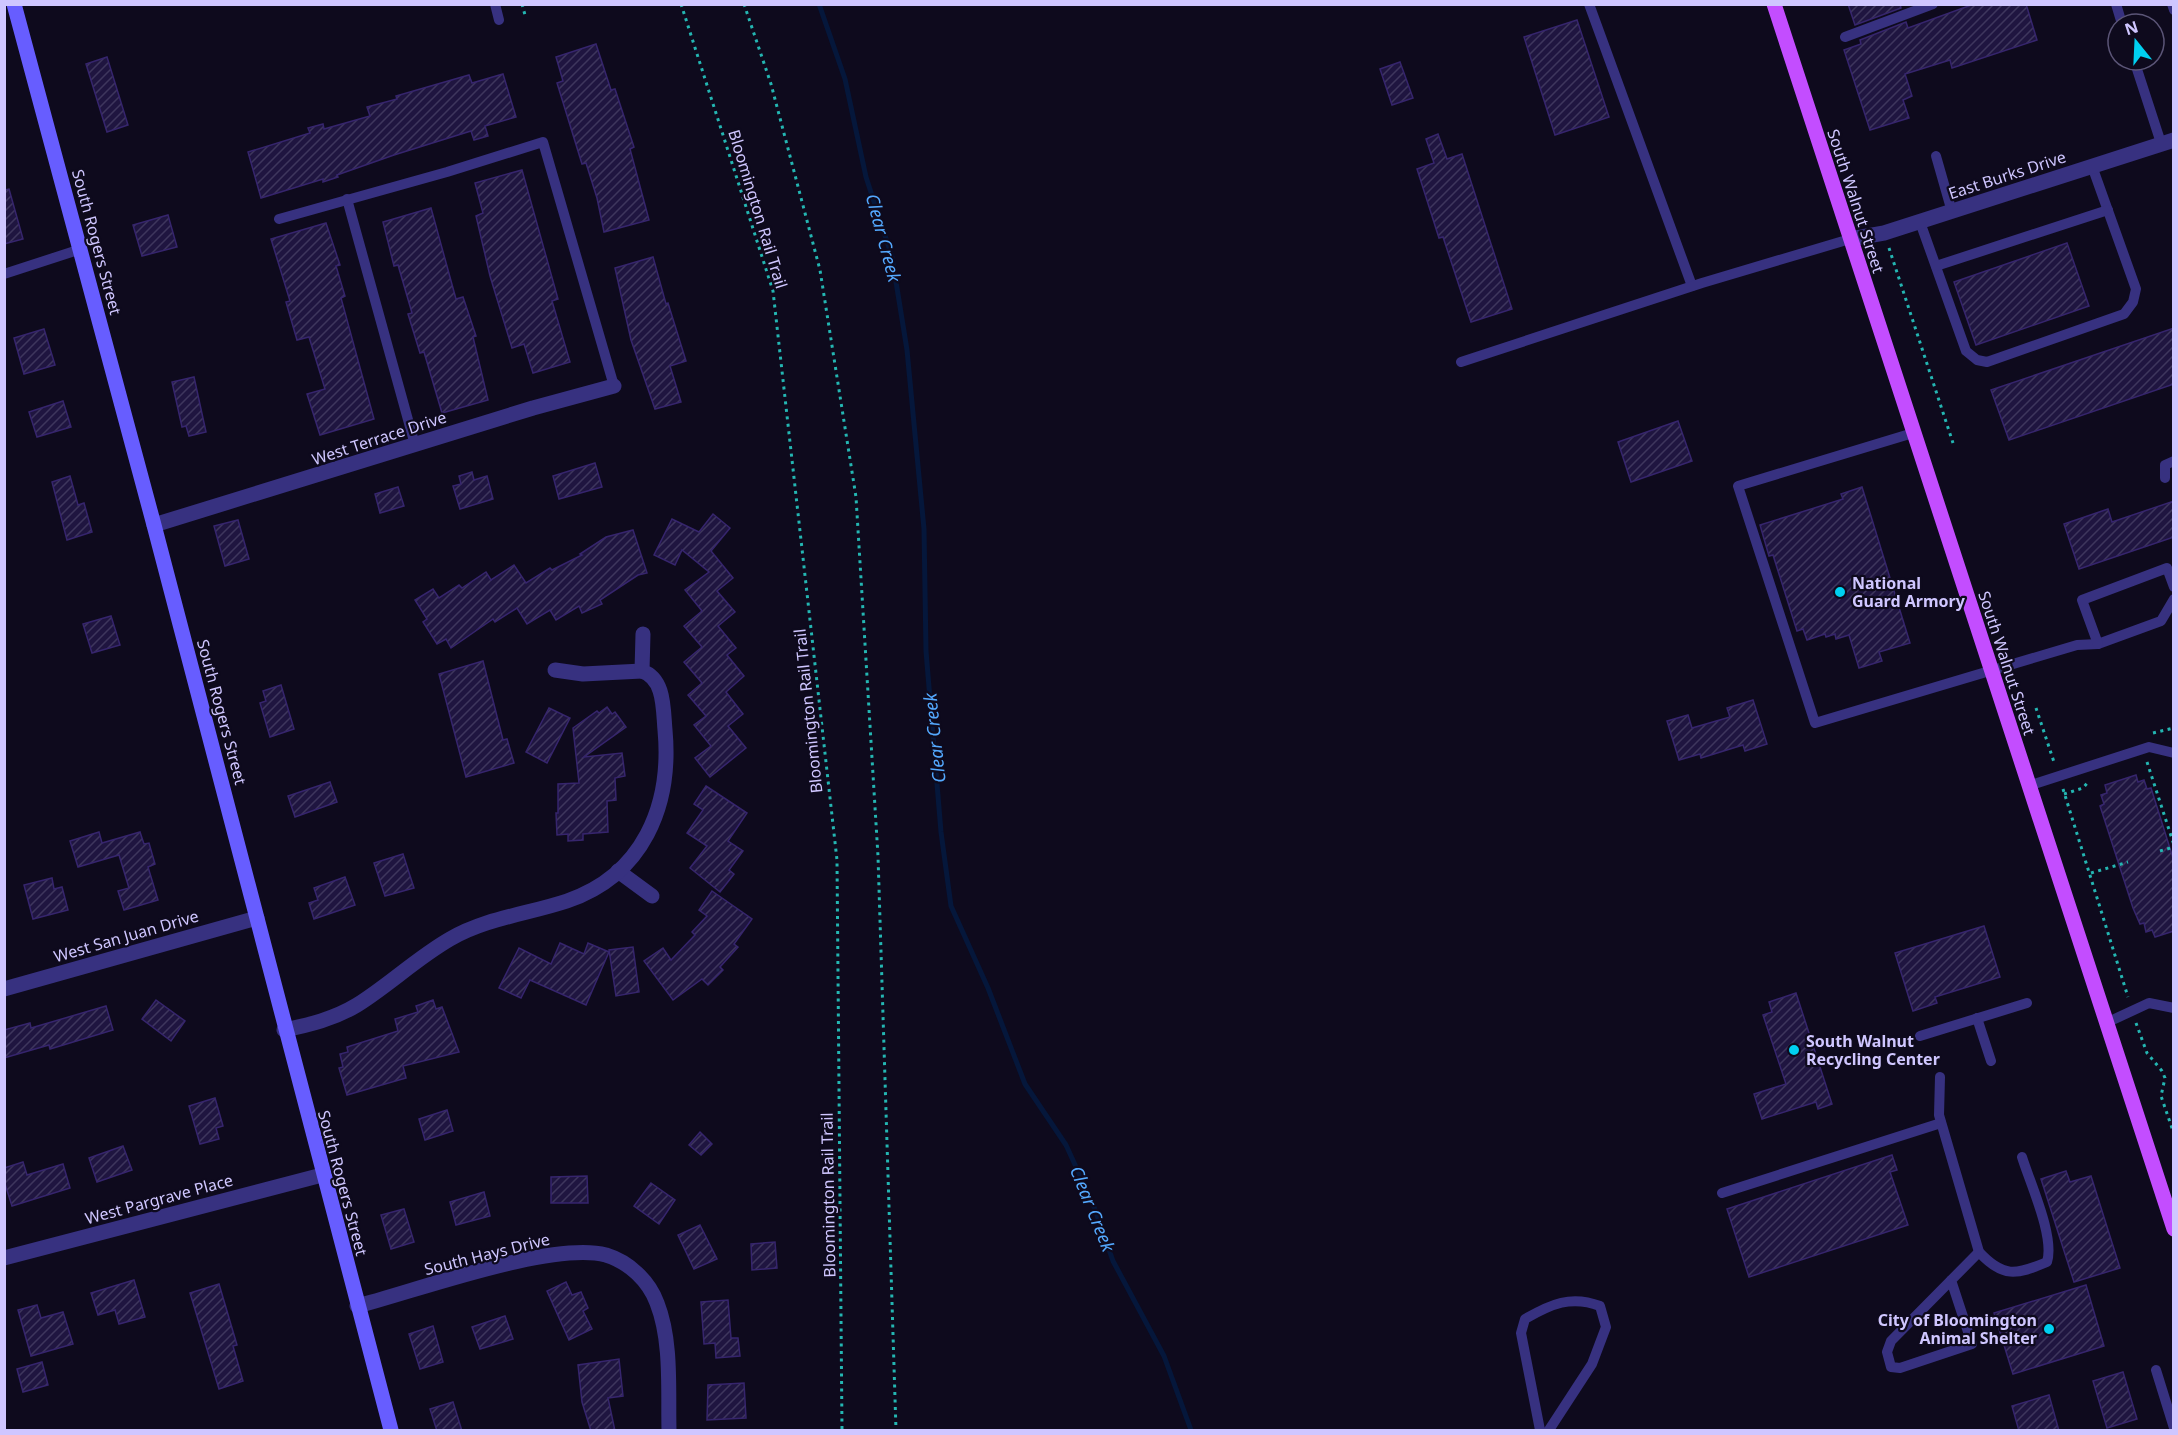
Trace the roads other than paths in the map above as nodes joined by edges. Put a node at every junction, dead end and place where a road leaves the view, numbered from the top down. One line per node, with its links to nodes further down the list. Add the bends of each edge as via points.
1 (14, 4): 20 (street, South Rogers Street)
2 (495, 4): 8 (lane)
3 (1589, 4): 23 (lane)
4 (1774, 4): 19 (main road, South Walnut Street)
5 (1933, 4): 9 (lane)
6 (2172, 4): 7 (lane)
7 (2174, 10)
8 (499, 20)
9 (1845, 37)
10 (2139, 72): 11 (lane)
11 (2167, 142): 13 (street, East Burks Drive)
12 (1936, 156): 16 (lane)
13 (2092, 166): 15 (lane); 16 (street, East Burks Drive)
14 (347, 199): 17 (lane); 25 (lane, via 543,142); 27 (lane)
15 (2108, 210): 21 (lane); 21 (lane, via 2136,289 2133,303 2124,314 1987,362 1966,351)
16 (1952, 212): 18 (street, East Burks Drive)
17 (279, 219)
18 (1920, 222): 19 (street, East Burks Drive); 21 (lane)
19 (1850, 239): 23 (lane); 26 (main road, South Walnut Street)
20 (81, 249): 22 (lane); 30 (street, South Rogers Street)
21 (1936, 266)
22 (4, 274)
23 (1692, 286): 24 (lane)
24 (1461, 362)
25 (615, 386): 27 (street, West Terrace Drive)
26 (1913, 433): 37 (main road, South Walnut Street); 37 (lane, via 1738,486 1815,723)
27 (415, 445): 30 (street, West Terrace Drive)
28 (2174, 461): 29 (lane, via 2165,465)
29 (2165, 478)
30 (154, 525): 43 (street, South Rogers Street)
31 (2170, 566): 32 (lane); 35 (lane, via 2082,600)
32 (2174, 587)
33 (2174, 599): 35 (lane, via 2161,621)
34 (643, 634): 38 (street)
35 (2098, 644): 37 (lane, via 2077,645)
36 (555, 670): 38 (street, via 583,674)
37 (1991, 670): 40 (main road, South Walnut Street)
38 (642, 671): 41 (street, via 655,678 660,690 666,782 648,835)
39 (2174, 753): 40 (lane, via 2149,747)
40 (2028, 786): 48 (main road, South Walnut Street)
41 (618, 871): 42 (street); 49 (street, via 567,900 468,930 356,1005 318,1023)
42 (652, 896)
43 (257, 918): 44 (street, West San Juan Drive); 49 (street, South Rogers Street)
44 (4, 989)
45 (2027, 1003): 47 (lane)
46 (2174, 1008): 48 (lane, via 2149,1004)
47 (1977, 1018): 50 (lane); 51 (lane)
48 (2106, 1023): 57 (main road, South Walnut Street)
49 (284, 1030): 55 (street, South Rogers Street)
50 (1920, 1036)
51 (1991, 1061)
52 (1940, 1077): 53 (lane)
53 (1941, 1123): 56 (lane); 58 (lane)
54 (2022, 1157): 58 (lane, via 2048,1239 2047,1262 2018,1272 2004,1272 1994,1268)
55 (322, 1175): 59 (street, West Pargrave Place); 61 (street, South Rogers Street)
56 (1722, 1193)
57 (2174, 1229)
58 (1979, 1252): 60 (lane)
59 (4, 1258)
60 (1951, 1280): 60 (lane, via 1891,1341 1887,1352 1891,1367 1900,1368 1972,1344)
61 (357, 1306): 64 (street, South Rogers Street); 65 (street, South Hays Drive, via 528,1260 577,1252 617,1260 650,1287 661,1315)
62 (2156, 1370): 63 (lane)
63 (2174, 1428)
64 (391, 1431)
65 (669, 1431)
66 (1540, 1431): 67 (lane, via 1521,1333 1525,1319 1547,1307 1582,1299 1600,1306 1606,1327 1592,1364)
67 (1549, 1431)

